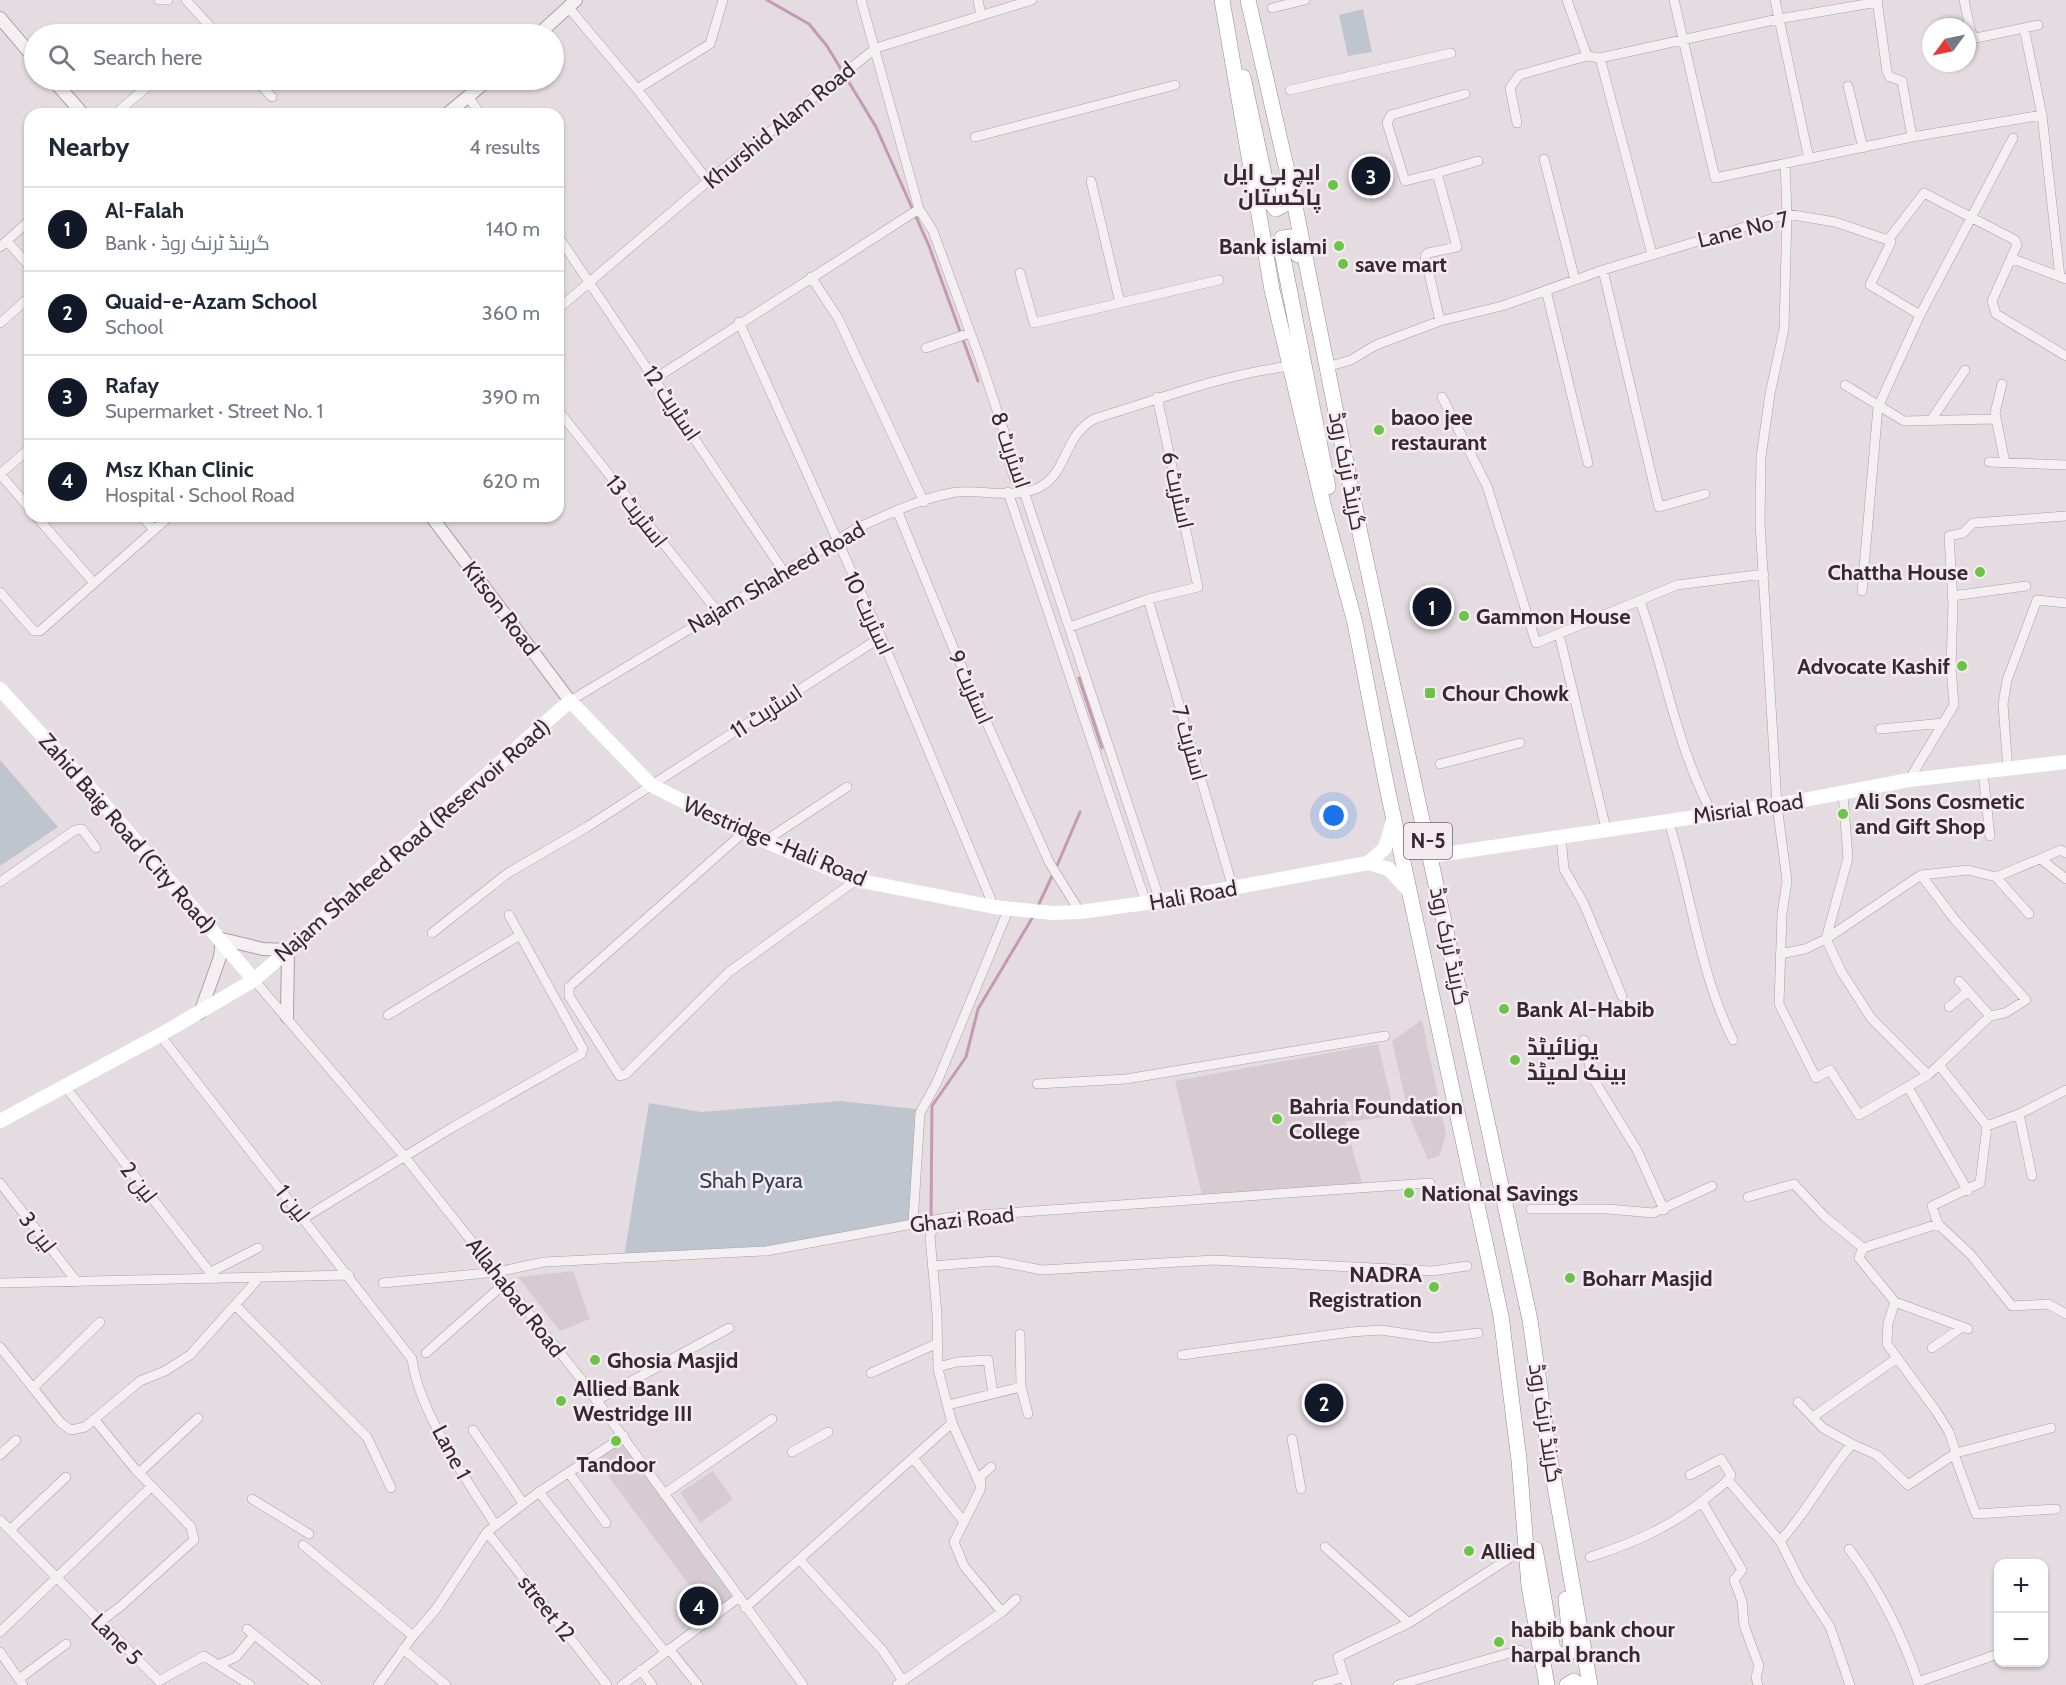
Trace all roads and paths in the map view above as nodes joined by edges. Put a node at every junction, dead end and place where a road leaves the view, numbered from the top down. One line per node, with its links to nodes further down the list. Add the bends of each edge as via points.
1 (159, 0): 2 (street)
2 (168, 0)
3 (186, 0): 21 (street)
4 (723, 0): 34 (street, via 710,44)
5 (861, 0): 27 (street, اسٹریٹ 8)
6 (978, 0): 18 (street)
7 (1032, 0): 18 (street, Khurshid Alam Road)
8 (1222, 0): 31 (highway, via 1247,88 1270,202 1279,209 1285,202); 89 (highway, گرینڈ ٹرنک روڈ / N-5, via 1272,290)
9 (1248, 0): 31 (highway, گرینڈ ٹرنک روڈ / N-5)
10 (1305, 0): 17 (street)
11 (1567, 0): 29 (street)
12 (1674, 0): 25 (street)
13 (1775, 0): 20 (street)
14 (1964, 0): 24 (street, via 1971,33 1976,38)
15 (1878, 1): 20 (street); 50 (street, via 1887,72 1902,81)
16 (572, 4): 22 (street); 34 (street)
17 (1272, 8)
18 (981, 15): 27 (street, Khurshid Alam Road)
19 (0, 18): 26 (street)
20 (1779, 19): 25 (street); 54 (street)
21 (205, 24)
22 (550, 24)
23 (2038, 25): 24 (street)
24 (2024, 28): 47 (street)
25 (1682, 40): 30 (street); 56 (street, via 1715,178)
26 (24, 46)
27 (876, 48): 59 (street, Khurshid Alam Road); 60 (street, اسٹریٹ 8)
28 (1451, 52): 39 (street)
29 (1587, 56): 30 (street); 48 (street, via 1513,79 1510,88)
30 (1600, 58): 67 (street)
31 (1262, 60): 78 (highway, گرینڈ ٹرنک روڈ / N-5)
32 (1175, 85): 49 (street)
33 (1848, 86): 52 (street)
34 (637, 89): 59 (street)
35 (62, 90): 43 (street)
36 (143, 90): 44 (street)
37 (265, 90): 42 (street)
38 (476, 90): 41 (street)
39 (1290, 90)
40 (1465, 94): 57 (street, via 1391,115 1388,120 1405,181)
41 (468, 96): 45 (street); 46 (street)
42 (272, 97)
43 (77, 108)
44 (122, 108)
45 (454, 108)
46 (476, 108)
47 (2042, 115): 50 (street); 73 (street)
48 (1517, 123)
49 (975, 137)
50 (1912, 137): 52 (street)
51 (2013, 138): 62 (street)
52 (1863, 148): 54 (street)
53 (1544, 159): 75 (street)
54 (1809, 159): 56 (street)
55 (1478, 161): 57 (street)
56 (1785, 163): 61 (street)
57 (1437, 172): 83 (street, via 1457,247 1425,256)
58 (1091, 181): 80 (street)
59 (708, 182): 76 (street, Khurshid Alam Road)
60 (914, 211): 72 (street); 86 (street, اسٹریٹ 8, via 933,231)
61 (1787, 214): 64 (street, Lane No 7, via 1835,222); 67 (street, Lane No 7); 122 (street, via 1784,328 1761,457)
62 (1972, 217): 64 (street, via 1924,193); 68 (street, via 2015,240); 82 (street)
63 (24, 226): 65 (street)
64 (1888, 240): 82 (street, via 1891,242 1870,285)
65 (4, 244): 69 (street)
66 (564, 245): 76 (street, اسٹریٹ 12)
67 (1652, 254): 70 (street, Lane No 7)
68 (2013, 259): 73 (street); 88 (street, via 1991,303 1994,312)
69 (24, 262)
70 (1603, 270): 75 (street, Lane No 7); 109 (street, via 1659,507)
71 (1020, 273): 80 (street, via 1034,323)
72 (811, 277): 84 (street); 111 (street, via 838,318)
73 (2063, 278)
74 (1219, 280): 80 (street)
75 (1575, 280): 77 (street, Lane No 7)
76 (589, 284): 81 (street, Khurshid Alam Road); 92 (street, اسٹریٹ 12)
77 (1546, 290): 83 (street, Lane No 7, via 1502,306); 103 (street)
78 (1311, 291): 90 (highway, گرینڈ ٹرنک روڈ / N-5); 121 (highway, via 1292,239 1281,238)
79 (24, 302): 85 (street)
80 (1120, 303)
81 (564, 304)
82 (1920, 315): 97 (street)
83 (1440, 321): 90 (street, Lane No 7)
84 (739, 322): 92 (street); 119 (street, اسٹریٹ 10)
85 (0, 323)
86 (968, 333): 87 (street); 108 (street, اسٹریٹ 8)
87 (926, 348)
88 (2066, 356)
89 (1290, 366): 95 (street, via 1239,374); 121 (highway, گرینڈ ٹرنک روڈ / N-5)
90 (1327, 367): 159 (highway, گرینڈ ٹرنک روڈ / N-5)
91 (1965, 370): 100 (street)
92 (656, 378): 120 (street, اسٹریٹ 12)
93 (2002, 384): 99 (street)
94 (1845, 385): 97 (street)
95 (1157, 397): 108 (street, via 1083,424 1051,479); 128 (street, اسٹریٹ 6, via 1199,584 1191,591)
96 (1442, 398): 133 (street, via 1486,486 1536,643)
97 (1878, 407): 100 (street, via 1904,421); 125 (street)
98 (564, 418): 131 (street, اسٹریٹ 13)
99 (1995, 419): 100 (street); 104 (street)
100 (1931, 420)
101 (24, 453): 106 (street)
102 (1989, 462): 104 (street)
103 (1588, 463)
104 (2005, 463): 105 (street)
105 (2066, 465)
106 (0, 474): 110 (street)
107 (1008, 492): 108 (street, Najam Shaheed Road); 111 (street, Najam Shaheed Road, via 952,493); 170 (street)
108 (1025, 492): 132 (street, اسٹریٹ 8)
109 (1705, 494)
110 (24, 502)
111 (924, 502): 112 (street, Najam Shaheed Road)
112 (897, 510): 119 (street, Najam Shaheed Road); 173 (street, اسٹریٹ 9, via 1049,862)
113 (2066, 516): 127 (street, via 1973,523 1963,532 1949,536)
114 (41, 522): 123 (street)
115 (147, 522): 118 (street)
116 (164, 522): 118 (street)
117 (436, 522): 136 (street, Kitson Road)
118 (154, 530): 123 (street)
119 (836, 541): 120 (street, Najam Shaheed Road); 134 (street, اسٹریٹ 10)
120 (784, 572): 131 (street, Najam Shaheed Road)
121 (1342, 572): 150 (highway, گرینڈ ٹرنک روڈ / N-5)
122 (1764, 574): 129 (street, via 1677,585); 148 (street)
123 (94, 583): 126 (street, via 37,632)
124 (2026, 586): 127 (street)
125 (1862, 591)
126 (0, 592)
127 (1953, 596): 137 (street, via 1954,705)
128 (1148, 598): 132 (street); 167 (street, اسٹریٹ 7)
129 (1641, 601): 133 (street); 149 (street, via 1690,765)
130 (2066, 603): 142 (street, via 2037,600 2013,662 2003,704)
131 (717, 611): 136 (street, Najam Shaheed Road)
132 (1070, 627): 169 (street, اسٹریٹ 8)
133 (1559, 634): 152 (street)
134 (881, 637): 145 (street, اسٹریٹ 11); 171 (street, اسٹریٹ 10)
135 (0, 688): 178 (main road, Zahid Baig Road (City Road))
136 (570, 700): 145 (main road, Westridge -Hali Road); 180 (main road, Najam Shaheed Road (Reservoir Road))
137 (1944, 723): 138 (street); 144 (street)
138 (1880, 729)
139 (1520, 743): 141 (street)
140 (2066, 762): 142 (main road, Misrial Road)
141 (1440, 764)
142 (2008, 770): 143 (main road, Misrial Road)
143 (1983, 773): 144 (main road, Misrial Road); 155 (street)
144 (1909, 780): 147 (main road, Misrial Road)
145 (651, 785): 153 (main road, Westridge -Hali Road); 176 (street, اسٹریٹ 11, via 488,886)
146 (847, 787): 156 (street)
147 (1843, 794): 148 (main road, Misrial Road); 179 (street, via 1848,858)
148 (1777, 805): 149 (main road, Misrial Road); 181 (street, via 1787,881)
149 (1712, 813): 151 (main road, Misrial Road)
150 (1394, 816): 161 (main road, via 1389,841); 168 (highway, گرینڈ ٹرنک روڈ / N-5)
151 (1668, 819): 152 (main road, Misrial Road); 194 (street, via 1714,998)
152 (1606, 829): 154 (main road, Misrial Road)
153 (744, 832): 156 (main road, Westridge -Hali Road); 165 (street, via 569,987 569,996 620,1076 729,972)
154 (1562, 836): 159 (main road, Misrial Road); 185 (street, via 1564,869 1584,904)
155 (1990, 836)
156 (765, 841): 165 (main road, Westridge -Hali Road)
157 (96, 848): 166 (street, via 82,829 75,830)
158 (2066, 853): 160 (street, via 2061,850)
159 (1431, 856): 264 (highway, گرینڈ ٹرنک روڈ / N-5, via 1530,1320)
160 (2041, 859): 163 (street); 164 (street)
161 (1368, 863): 167 (main road, Hali Road); 168 (main road, via 1389,870)
162 (1921, 875): 163 (street, via 1968,870); 179 (street); 189 (street, via 2026,1000)
163 (1996, 877): 174 (street)
164 (2066, 879)
165 (856, 880): 171 (main road, Westridge -Hali Road)
166 (0, 882)
167 (1233, 888): 169 (main road, Hali Road)
168 (1410, 892): 269 (highway, گرینڈ ٹرنک روڈ / N-5, via 1501,1316)
169 (1160, 901): 170 (main road, Hali Road)
170 (1146, 903): 173 (main road, Hali Road)
171 (994, 907): 172 (main road, Westridge -Hali Road)
172 (1013, 909): 173 (main road, Hali Road); 215 (street, via 920,1113)
173 (1080, 912)
174 (2029, 914)
175 (509, 915): 177 (street)
176 (432, 933)
177 (520, 935): 188 (street); 204 (street, via 583,1049 581,1054)
178 (222, 939): 180 (street, via 263,950); 182 (main road, Zahid Baig Road (City Road)); 187 (street, via 220,957)
179 (1826, 939): 181 (street); 196 (street, via 1871,1018)
180 (288, 950): 182 (main road, Najam Shaheed Road (Reservoir Road)); 190 (street)
181 (1779, 954): 199 (street, via 1779,1004 1816,1078 1830,1070 1859,1115)
182 (254, 980): 187 (main road, Najam Shaheed Road (Reservoir Road)); 190 (street, Allahabad Road)
183 (1959, 981): 184 (street)
184 (1968, 991): 186 (street); 189 (street)
185 (1622, 996)
186 (1949, 1007)
187 (200, 1013): 191 (main road, Najam Shaheed Road (Reservoir Road))
188 (388, 1016)
189 (1990, 1016): 195 (street)
190 (286, 1017): 204 (street, Allahabad Road)
191 (160, 1035): 198 (main road, Najam Shaheed Road (Reservoir Road)); 213 (street, لین 1)
192 (1385, 1036): 197 (street, via 1126,1079)
193 (1584, 1040): 212 (street, via 1592,1077 1637,1150)
194 (1733, 1040)
195 (1939, 1065): 196 (street); 203 (street)
196 (1928, 1075): 199 (street)
197 (1037, 1084)
198 (64, 1085): 202 (main road, Najam Shaheed Road (Reservoir Road)); 223 (street, لین 2)
199 (1908, 1087): 209 (street)
200 (2066, 1090): 201 (street)
201 (2019, 1114): 203 (street); 205 (street)
202 (0, 1121)
203 (1987, 1126): 209 (street, via 1980,1183)
204 (404, 1156): 213 (street); 221 (street, Allahabad Road)
205 (2032, 1176)
206 (0, 1183): 225 (street, لین 3)
207 (1430, 1183): 214 (street, Ghazi Road)
208 (1712, 1186): 212 (street)
209 (1968, 1191): 216 (street, via 1932,1206)
210 (1748, 1197): 218 (street, via 1794,1184 1825,1217)
211 (1532, 1209): 212 (street, via 1608,1209 1645,1214)
212 (1664, 1210)
213 (304, 1218): 222 (street, لین 1)
214 (932, 1220): 215 (street, Ghazi Road); 219 (street)
215 (913, 1223): 221 (street, Ghazi Road, via 766,1251 544,1262)
216 (1938, 1224): 218 (street); 231 (street, via 1971,1255 2012,1306 2048,1304)
217 (258, 1248): 223 (street)
218 (1863, 1248): 229 (street, via 1859,1258)
219 (932, 1266): 220 (street, via 994,1262 1042,1270 1214,1260 1432,1271); 236 (street)
220 (1467, 1266)
221 (497, 1272): 227 (street, Ghazi Road); 228 (street, Allahabad Road)
222 (349, 1275): 224 (street); 244 (street, لین 1, via 412,1359)
223 (212, 1276): 224 (street); 225 (street)
224 (259, 1278): 230 (street)
225 (77, 1282): 226 (street)
226 (0, 1283)
227 (383, 1283)
228 (505, 1283): 239 (street); 248 (street, Allahabad Road)
229 (1895, 1302): 238 (street, via 1965,1328); 241 (street, via 1887,1344)
230 (236, 1306): 254 (street, via 190,1355 140,1381); 278 (street, via 367,1437)
231 (2066, 1314)
232 (100, 1322): 246 (street)
233 (729, 1328): 248 (street)
234 (1478, 1333): 240 (street, via 1435,1338 1381,1330 1351,1332)
235 (1020, 1334): 245 (street)
236 (938, 1343): 242 (street); 243 (street)
237 (0, 1347): 246 (street)
238 (1932, 1348)
239 (426, 1353)
240 (1182, 1355)
241 (1896, 1359): 252 (street); 266 (street, via 1949,1432)
242 (938, 1367): 247 (street, via 988,1360); 250 (street)
243 (871, 1373)
244 (414, 1377): 289 (street, Lane 1, via 463,1475)
245 (1021, 1387): 247 (street); 251 (street)
246 (33, 1388): 254 (street, via 70,1430)
247 (993, 1394): 250 (street)
248 (597, 1400): 260 (street, Allahabad Road)
249 (1798, 1402): 252 (street)
250 (948, 1405): 256 (street)
251 (1028, 1414)
252 (1814, 1416): 263 (street, via 1824,1428)
253 (198, 1418): 271 (street)
254 (94, 1419): 271 (street)
255 (772, 1419): 281 (street)
256 (952, 1423): 268 (street); 277 (street)
257 (2051, 1428): 266 (street)
258 (473, 1430): 284 (street)
259 (828, 1432): 265 (street)
260 (624, 1436): 272 (street); 281 (street, Allahabad Road)
261 (1292, 1439): 279 (street)
262 (16, 1440): 267 (street)
263 (1852, 1444): 266 (street, via 1877,1455 1908,1485); 293 (street, via 1799,1521)
264 (1548, 1447): 269 (highway, via 1571,1647 1564,1655 1553,1650); 335 (highway, گرینڈ ٹرنک روڈ / N-5)
265 (792, 1452)
266 (1955, 1454): 285 (street, via 1976,1514)
267 (0, 1455)
268 (913, 1458): 287 (street); 299 (street)
269 (1519, 1460): 332 (highway, گرینڈ ٹرنک روڈ / N-5, via 1529,1586)
270 (991, 1467): 277 (street, via 981,1476)
271 (139, 1473): 276 (street)
272 (569, 1473): 280 (street); 288 (street)
273 (1690, 1475): 275 (street, via 1721,1459 1731,1475)
274 (66, 1476): 290 (street)
275 (1728, 1480): 283 (street); 293 (street)
276 (152, 1486): 300 (street); 305 (street, via 190,1527 194,1540)
277 (981, 1487): 287 (street)
278 (391, 1488)
279 (1301, 1489)
280 (539, 1492): 284 (street); 311 (street)
281 (664, 1494): 301 (street, Allahabad Road)
282 (252, 1499): 292 (street)
283 (1702, 1502): 298 (street, via 1643,1538); 336 (street, via 1742,1570 1734,1580 1742,1601 1741,1617 1759,1666)
284 (524, 1503): 289 (street)
285 (2056, 1509)
286 (0, 1520): 290 (street, Lane 5)
287 (964, 1522): 304 (street, via 954,1542 955,1549)
288 (606, 1523)
289 (495, 1524): 291 (street)
290 (9, 1530): 300 (street, Lane 5)
291 (487, 1532): 308 (street, via 436,1609); 325 (street, street 12)
292 (309, 1534)
293 (1780, 1541): 337 (street, via 1830,1627)
294 (303, 1545): 308 (street)
295 (1325, 1547): 306 (street)
296 (1849, 1549): 320 (street, via 1873,1580)
297 (1511, 1557): 306 (street)
298 (1590, 1557)
299 (800, 1560): 303 (street); 319 (street, via 883,1652)
300 (55, 1578): 305 (street, Lane 5); 307 (street)
301 (738, 1598): 303 (street, Allahabad Road); 311 (street)
302 (1016, 1599): 304 (street)
303 (745, 1608): 329 (street, Allahabad Road)
304 (1002, 1612): 319 (street)
305 (100, 1622): 315 (street, Lane 5, via 159,1681 204,1656)
306 (1409, 1623): 317 (street, via 1338,1657)
307 (0, 1632)
308 (412, 1636): 310 (street)
309 (66, 1644): 318 (street)
310 (404, 1649): 323 (street); 324 (street)
311 (667, 1650): 316 (street); 328 (street)
312 (1520, 1650): 331 (street)
313 (0, 1652): 318 (street)
314 (1994, 1656): 320 (street)
315 (220, 1664): 321 (street); 322 (street, via 236,1657 251,1632)
316 (641, 1670): 326 (street); 327 (street)
317 (1346, 1681): 330 (street)
318 (22, 1683)
319 (900, 1683)
320 (1919, 1684)
321 (250, 1685)
322 (317, 1685)
323 (378, 1685)
324 (446, 1685)
325 (607, 1685)
326 (622, 1685)
327 (651, 1685)
328 (698, 1685)
329 (803, 1685)
330 (1317, 1685)
331 (1398, 1685)
332 (1546, 1685)
333 (1567, 1685): 334 (highway, via 1574,1681)
334 (1579, 1685)
335 (1590, 1685)
336 (1758, 1685)
337 (1850, 1685)

